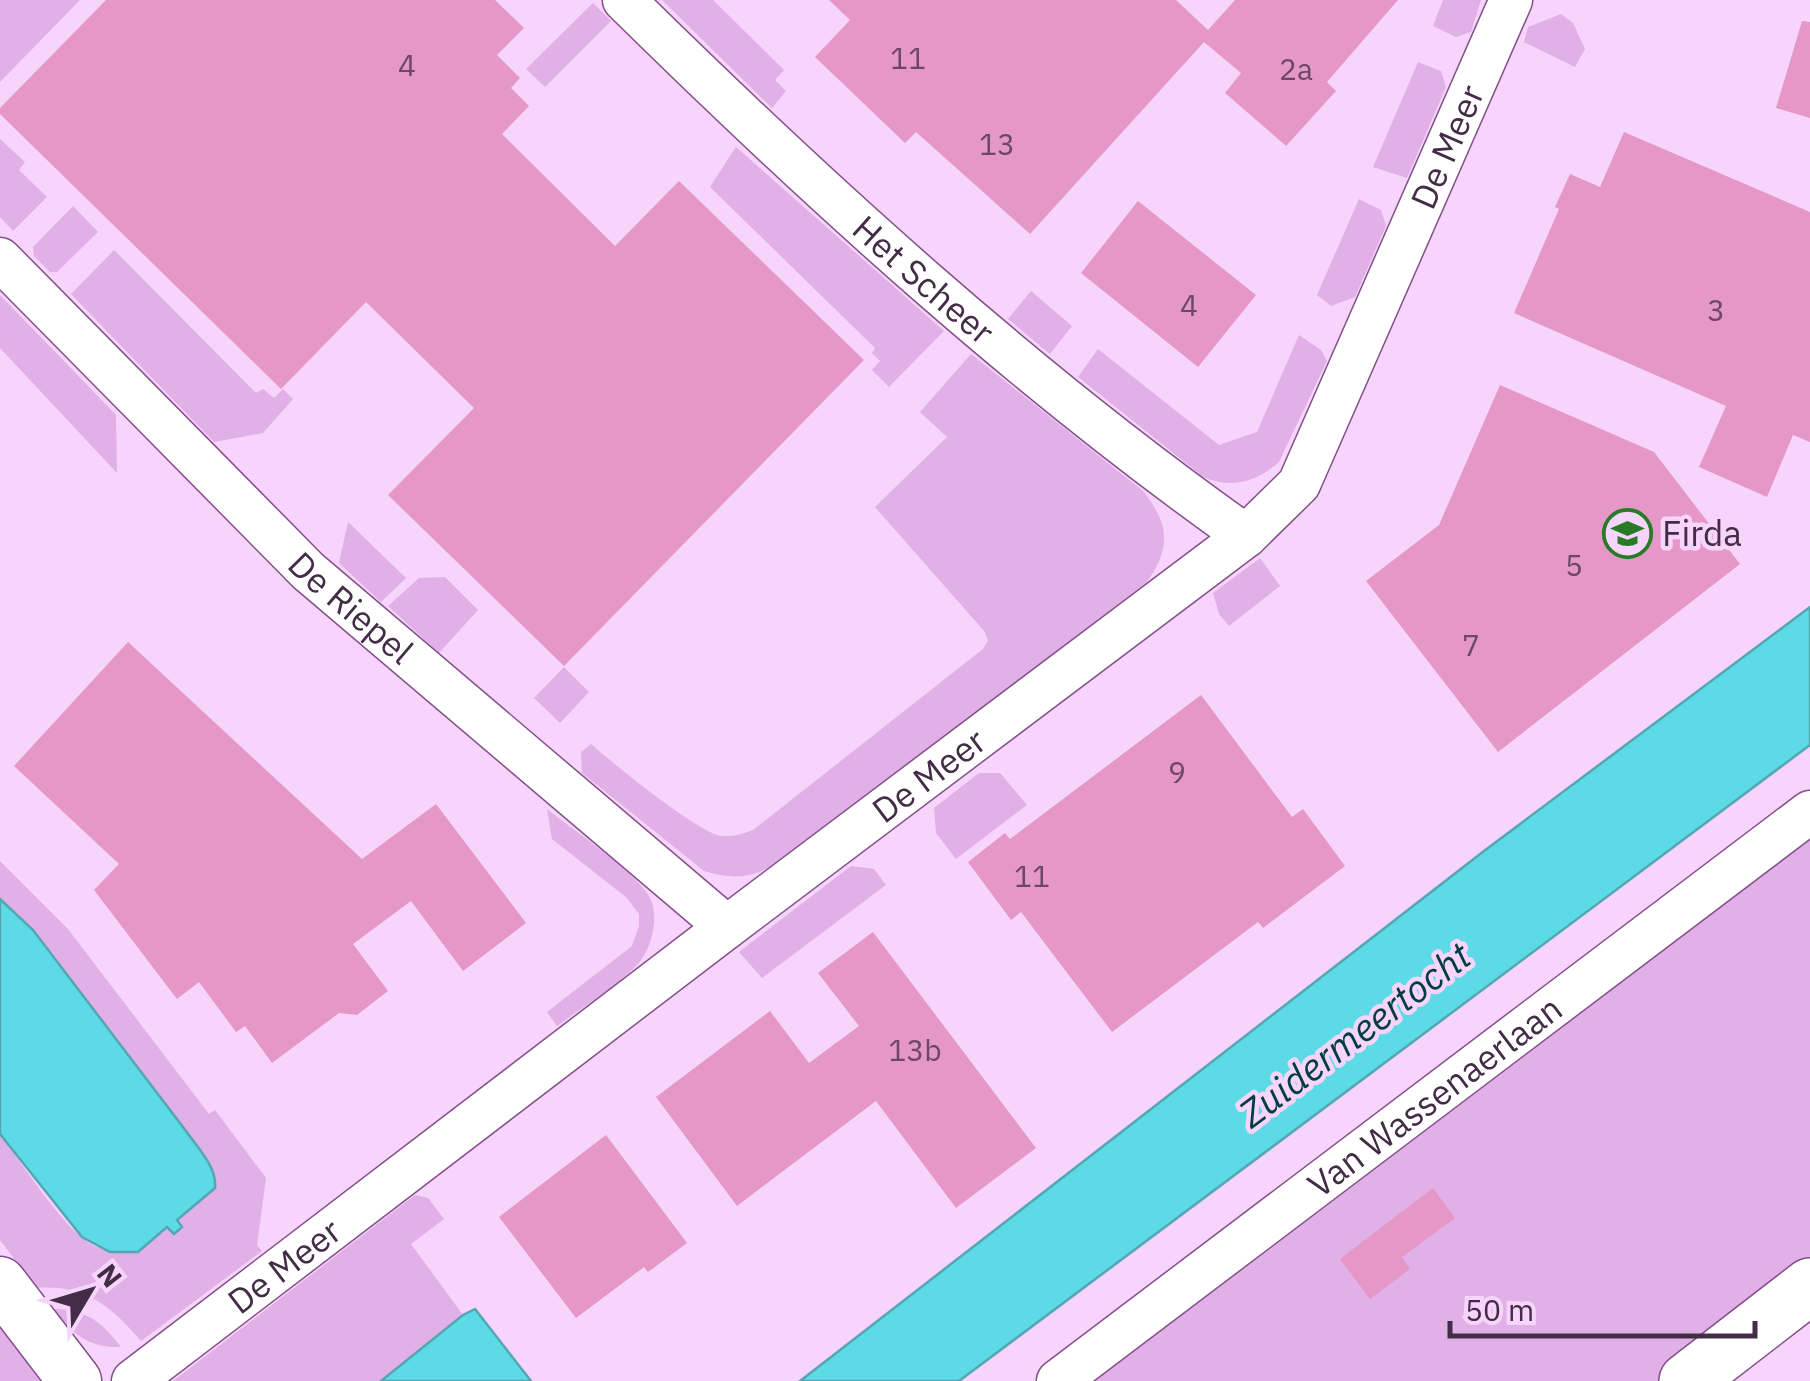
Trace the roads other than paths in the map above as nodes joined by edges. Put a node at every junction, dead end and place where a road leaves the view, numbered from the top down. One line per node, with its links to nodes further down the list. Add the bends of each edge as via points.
1 (624, 0): 4 (street, Het Scheer, via 936,291 1078,411)
2 (1511, 0): 4 (street, De Meer, via 1299,484)
3 (0, 258): 6 (street, De Riepel, via 308,571)
4 (1246, 536): 6 (street, De Meer)
5 (1810, 812): 12 (street, Van Wassenaerlaan)
6 (727, 927): 11 (street, De Meer)
7 (0, 1282): 10 (street)
8 (1810, 1286): 13 (main road)
9 (1810, 1326): 14 (main road)
10 (75, 1381)
11 (133, 1381)
12 (1058, 1381)
13 (1686, 1381)
14 (1739, 1381)

